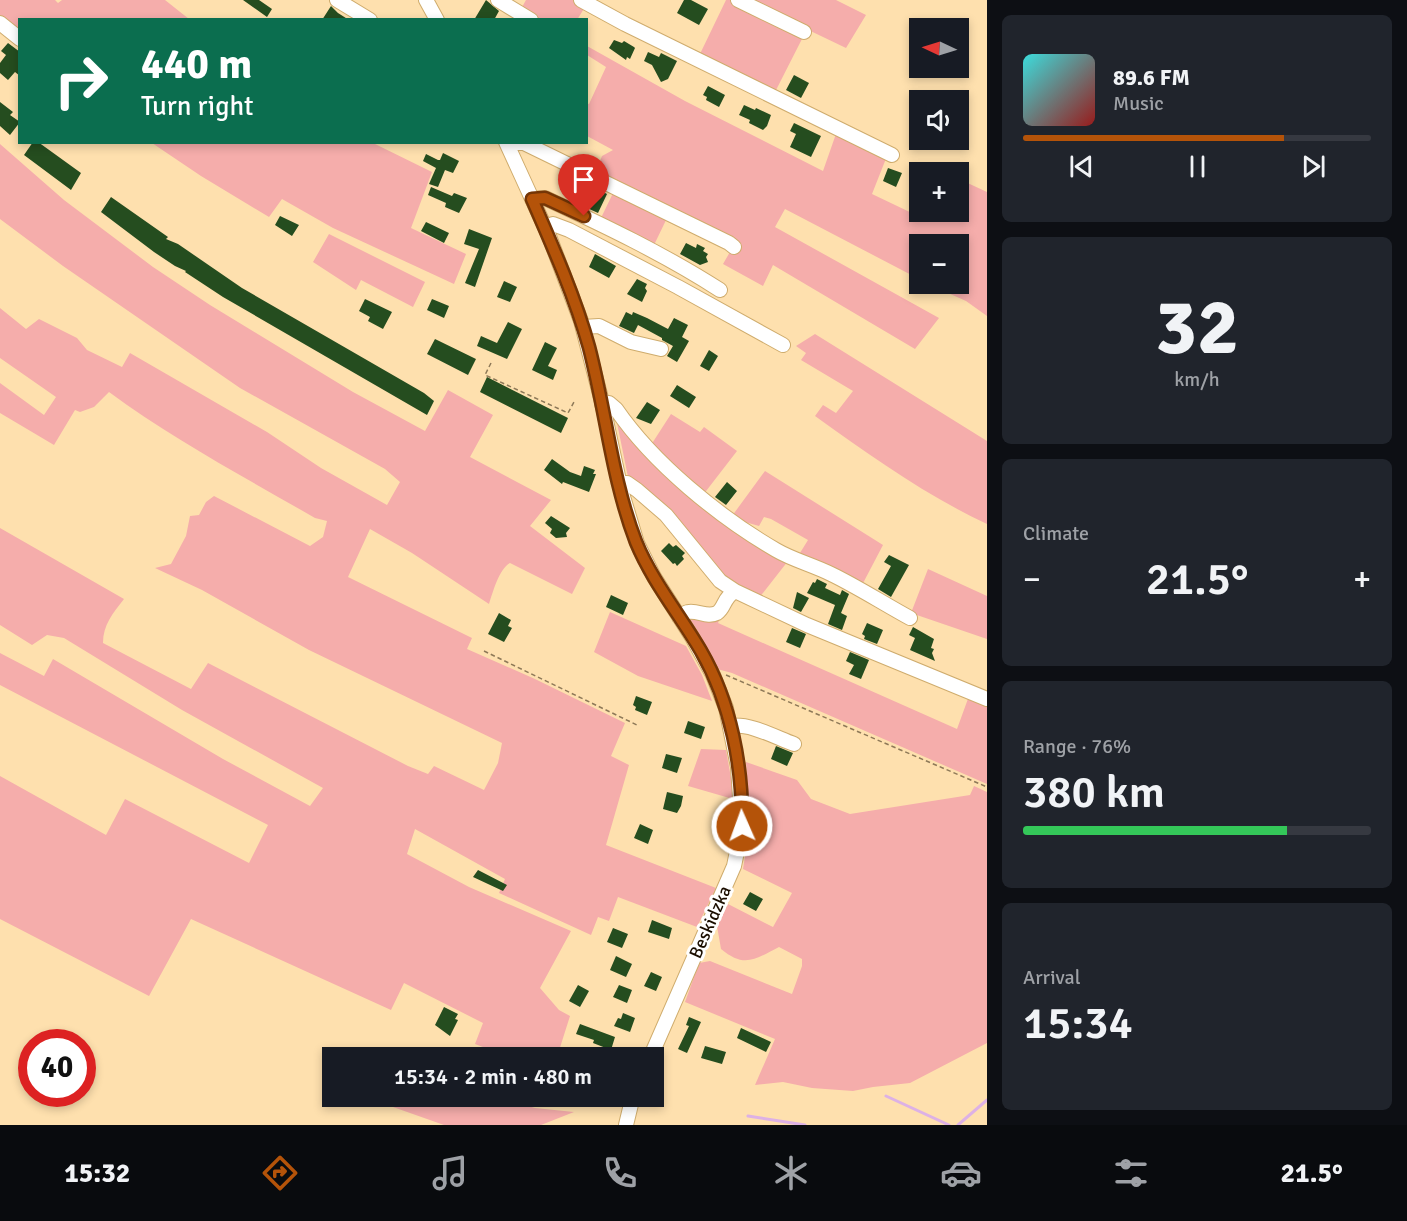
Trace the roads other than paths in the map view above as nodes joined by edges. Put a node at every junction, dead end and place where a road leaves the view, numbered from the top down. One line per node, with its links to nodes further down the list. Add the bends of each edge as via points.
1 (337, 0): 6 (street)
2 (426, 0): 7 (street)
3 (498, 0): 8 (street)
4 (581, 0): 14 (street)
5 (738, 0): 10 (street)
6 (367, 18)
7 (436, 18)
8 (528, 18)
9 (0, 23): 11 (street)
10 (804, 32)
11 (18, 37)
12 (526, 144): 17 (street)
13 (507, 145): 15 (street, Beskidzka)
14 (892, 155)
15 (532, 199): 16 (street, Beskidzka); 18 (street, via 545,198 619,233)
16 (545, 227): 19 (street, Beskidzka); 20 (street, via 553,224 569,230)
17 (734, 247)
18 (720, 290)
19 (583, 327): 21 (street, via 599,326 631,342); 22 (street, Beskidzka)
20 (783, 345)
21 (661, 349)
22 (602, 404): 23 (street, Beskidzka); 26 (street, via 616,409 660,459 709,504 754,536)
23 (619, 483): 24 (street, via 638,489 666,515 720,581); 25 (street, Beskidzka, via 637,543)
24 (735, 591): 25 (street, via 717,613 689,612); 27 (street)
25 (679, 616): 28 (street, Beskidzka, via 720,689)
26 (910, 618)
27 (987, 699)
28 (730, 726): 29 (street); 30 (street, Beskidzka, via 741,790 739,847)
29 (794, 744)
30 (655, 1047)
31 (631, 1107): 32 (street)
32 (626, 1125)

